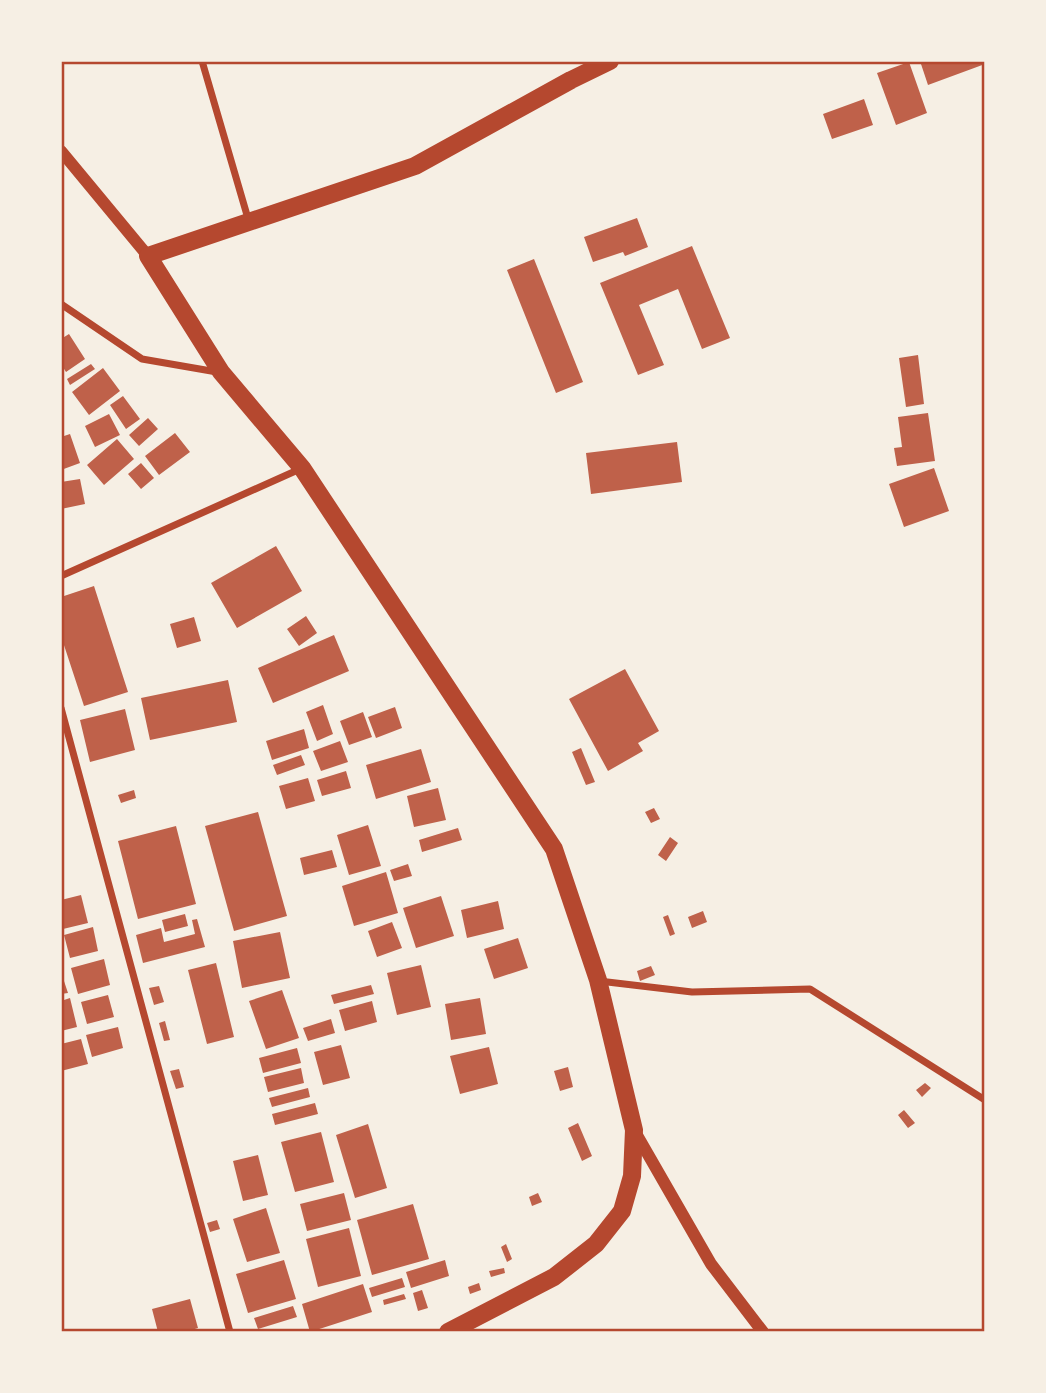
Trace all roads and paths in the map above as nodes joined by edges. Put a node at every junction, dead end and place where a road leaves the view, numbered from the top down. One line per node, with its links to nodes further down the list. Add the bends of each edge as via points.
1 (202, 61): 4 (street)
2 (610, 61): 4 (main road, via 415,166)
3 (61, 151): 5 (street)
4 (249, 222): 5 (main road)
5 (148, 256): 7 (main road)
6 (61, 304): 7 (street, via 142,359)
7 (221, 373): 8 (main road)
8 (302, 468): 9 (street); 11 (main road, via 554,849)
9 (61, 576)
10 (61, 708): 14 (street)
11 (598, 981): 12 (street, via 692,992 810,989); 13 (main road)
12 (985, 1100)
13 (634, 1130): 15 (main road, via 632,1176 622,1211 596,1244 554,1277); 16 (street, via 711,1264)
14 (230, 1332)
15 (448, 1332)
16 (763, 1332)

